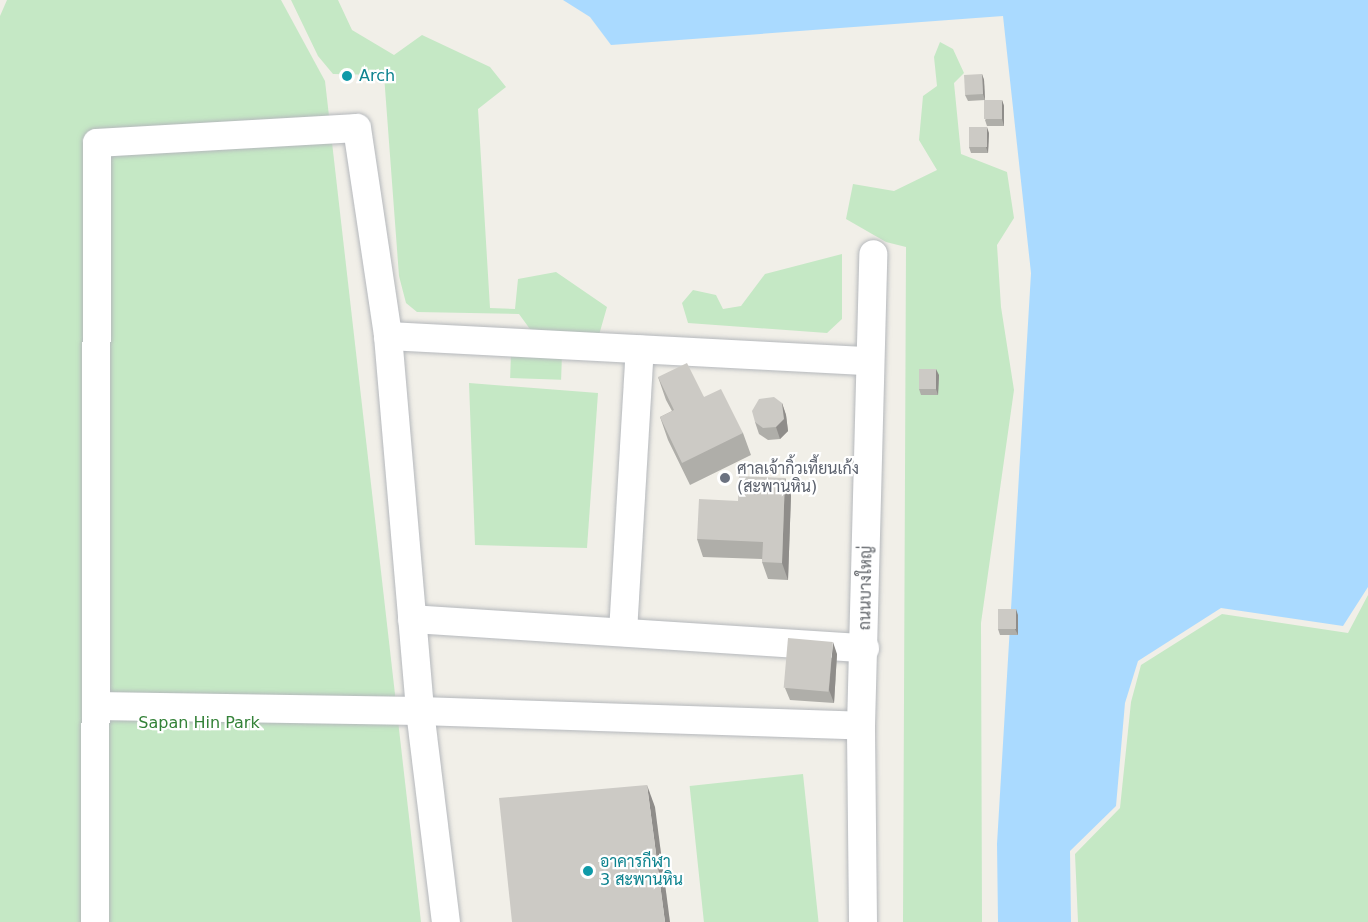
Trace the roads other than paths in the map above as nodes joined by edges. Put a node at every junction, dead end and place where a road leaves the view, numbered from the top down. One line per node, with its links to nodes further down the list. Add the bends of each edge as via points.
1 (873, 254): 4 (street, ถนนบางใหญ่)
2 (388, 336): 3 (street); 5 (street); 8 (street, via 357,128 97,143)
3 (640, 350): 4 (street); 6 (street)
4 (869, 361): 7 (street, ถนนบางใหญ่)
5 (412, 619): 6 (street); 9 (street)
6 (623, 632): 7 (street)
7 (865, 648): 10 (street, ถนนบางใหญ่)
8 (96, 706): 9 (street); 11 (street)
9 (420, 711): 10 (street); 12 (street)
10 (861, 726): 13 (street, ถนนบางใหญ่)
11 (95, 922)
12 (446, 922)
13 (863, 922)

